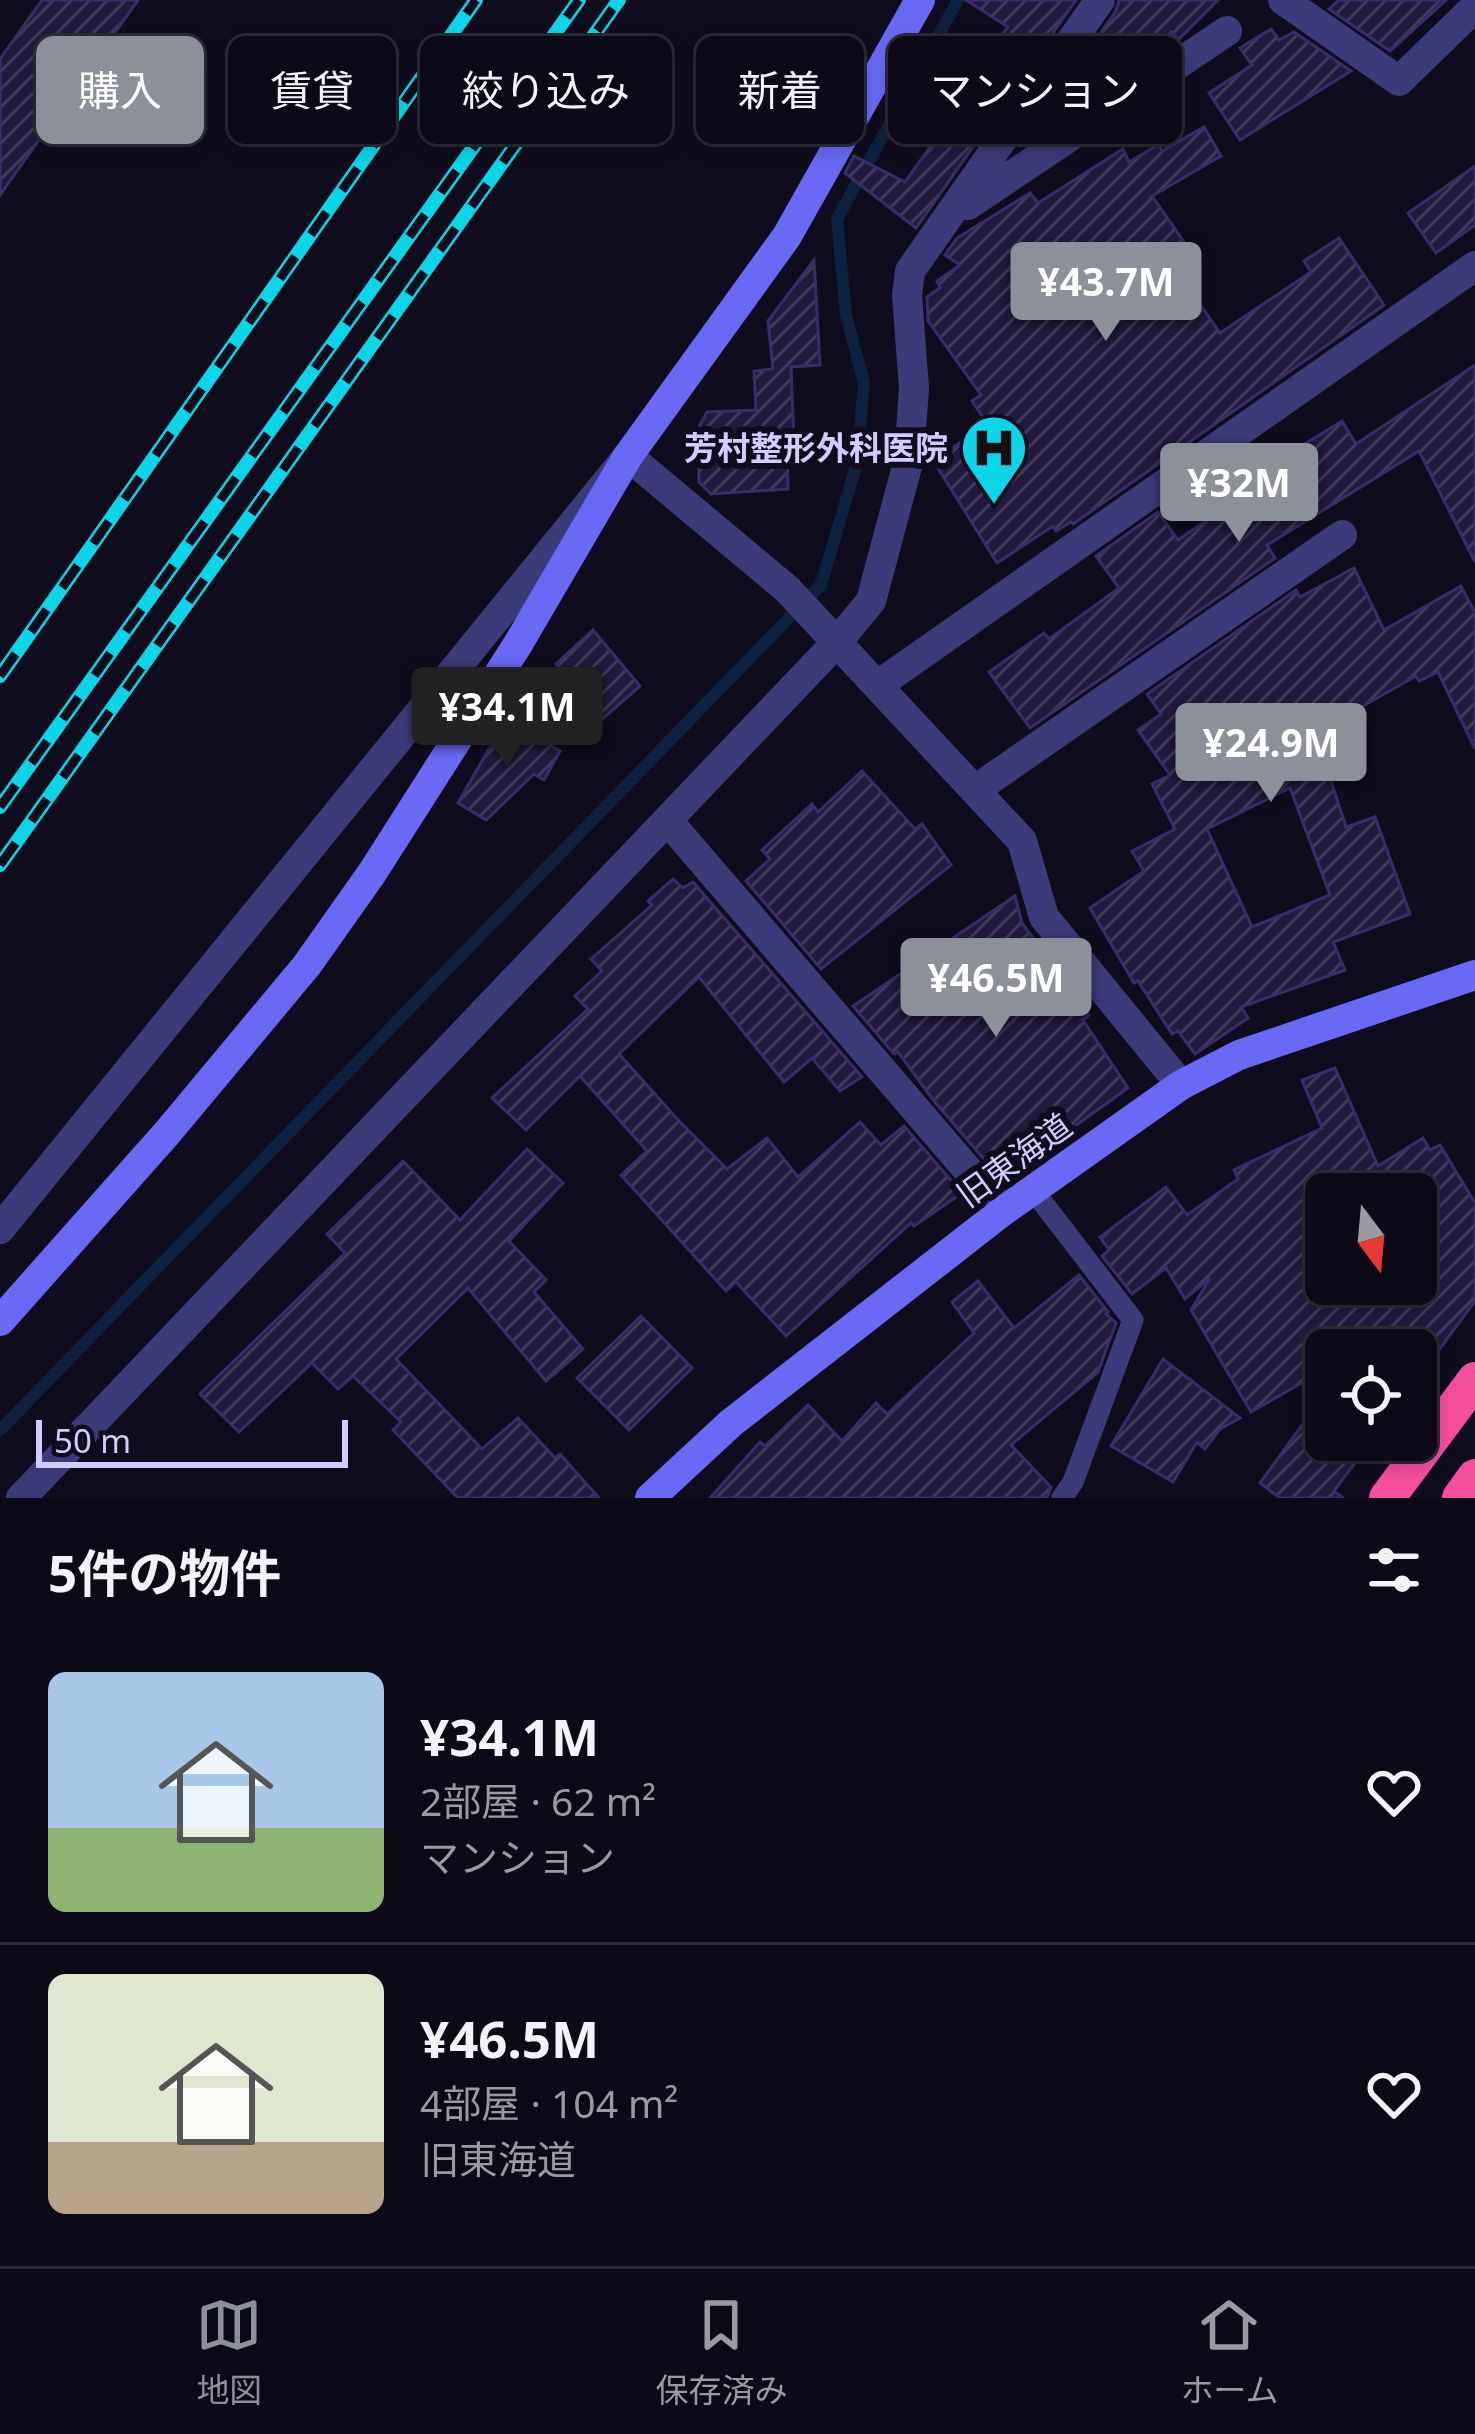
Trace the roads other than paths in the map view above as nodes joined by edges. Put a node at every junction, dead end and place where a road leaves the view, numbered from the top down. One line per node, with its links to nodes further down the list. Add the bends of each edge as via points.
1 (920, 0): 8 (street, via 787,236)
2 (1100, 0): 6 (street)
3 (1283, 0): 4 (street, via 1399,81)
4 (1475, 8)
5 (1227, 32): 6 (street)
6 (951, 216): 10 (street, via 910,271 908,460 871,601)
7 (1475, 266): 11 (street)
8 (628, 456): 10 (street); 18 (street); 19 (street, via 518,644 307,965)
9 (1342, 535): 12 (street)
10 (838, 641): 11 (street); 13 (street)
11 (878, 685): 12 (street)
12 (975, 790): 15 (street, via 1022,842 1044,917)
13 (668, 821): 17 (street); 23 (street)
14 (1475, 975): 15 (street, 旧東海道, via 1239,1055)
15 (1181, 1085): 16 (street, 旧東海道)
16 (1033, 1190): 17 (street, 旧東海道); 24 (lane, via 1133,1320)
17 (1003, 1211): 22 (street, 旧東海道, via 731,1423)
18 (0, 1229)
19 (0, 1321)
20 (1475, 1380): 25 (highway)
21 (1475, 1477): 26 (highway)
22 (657, 1496)
23 (21, 1498)
24 (1062, 1498)
25 (1387, 1498)
26 (1460, 1498)

